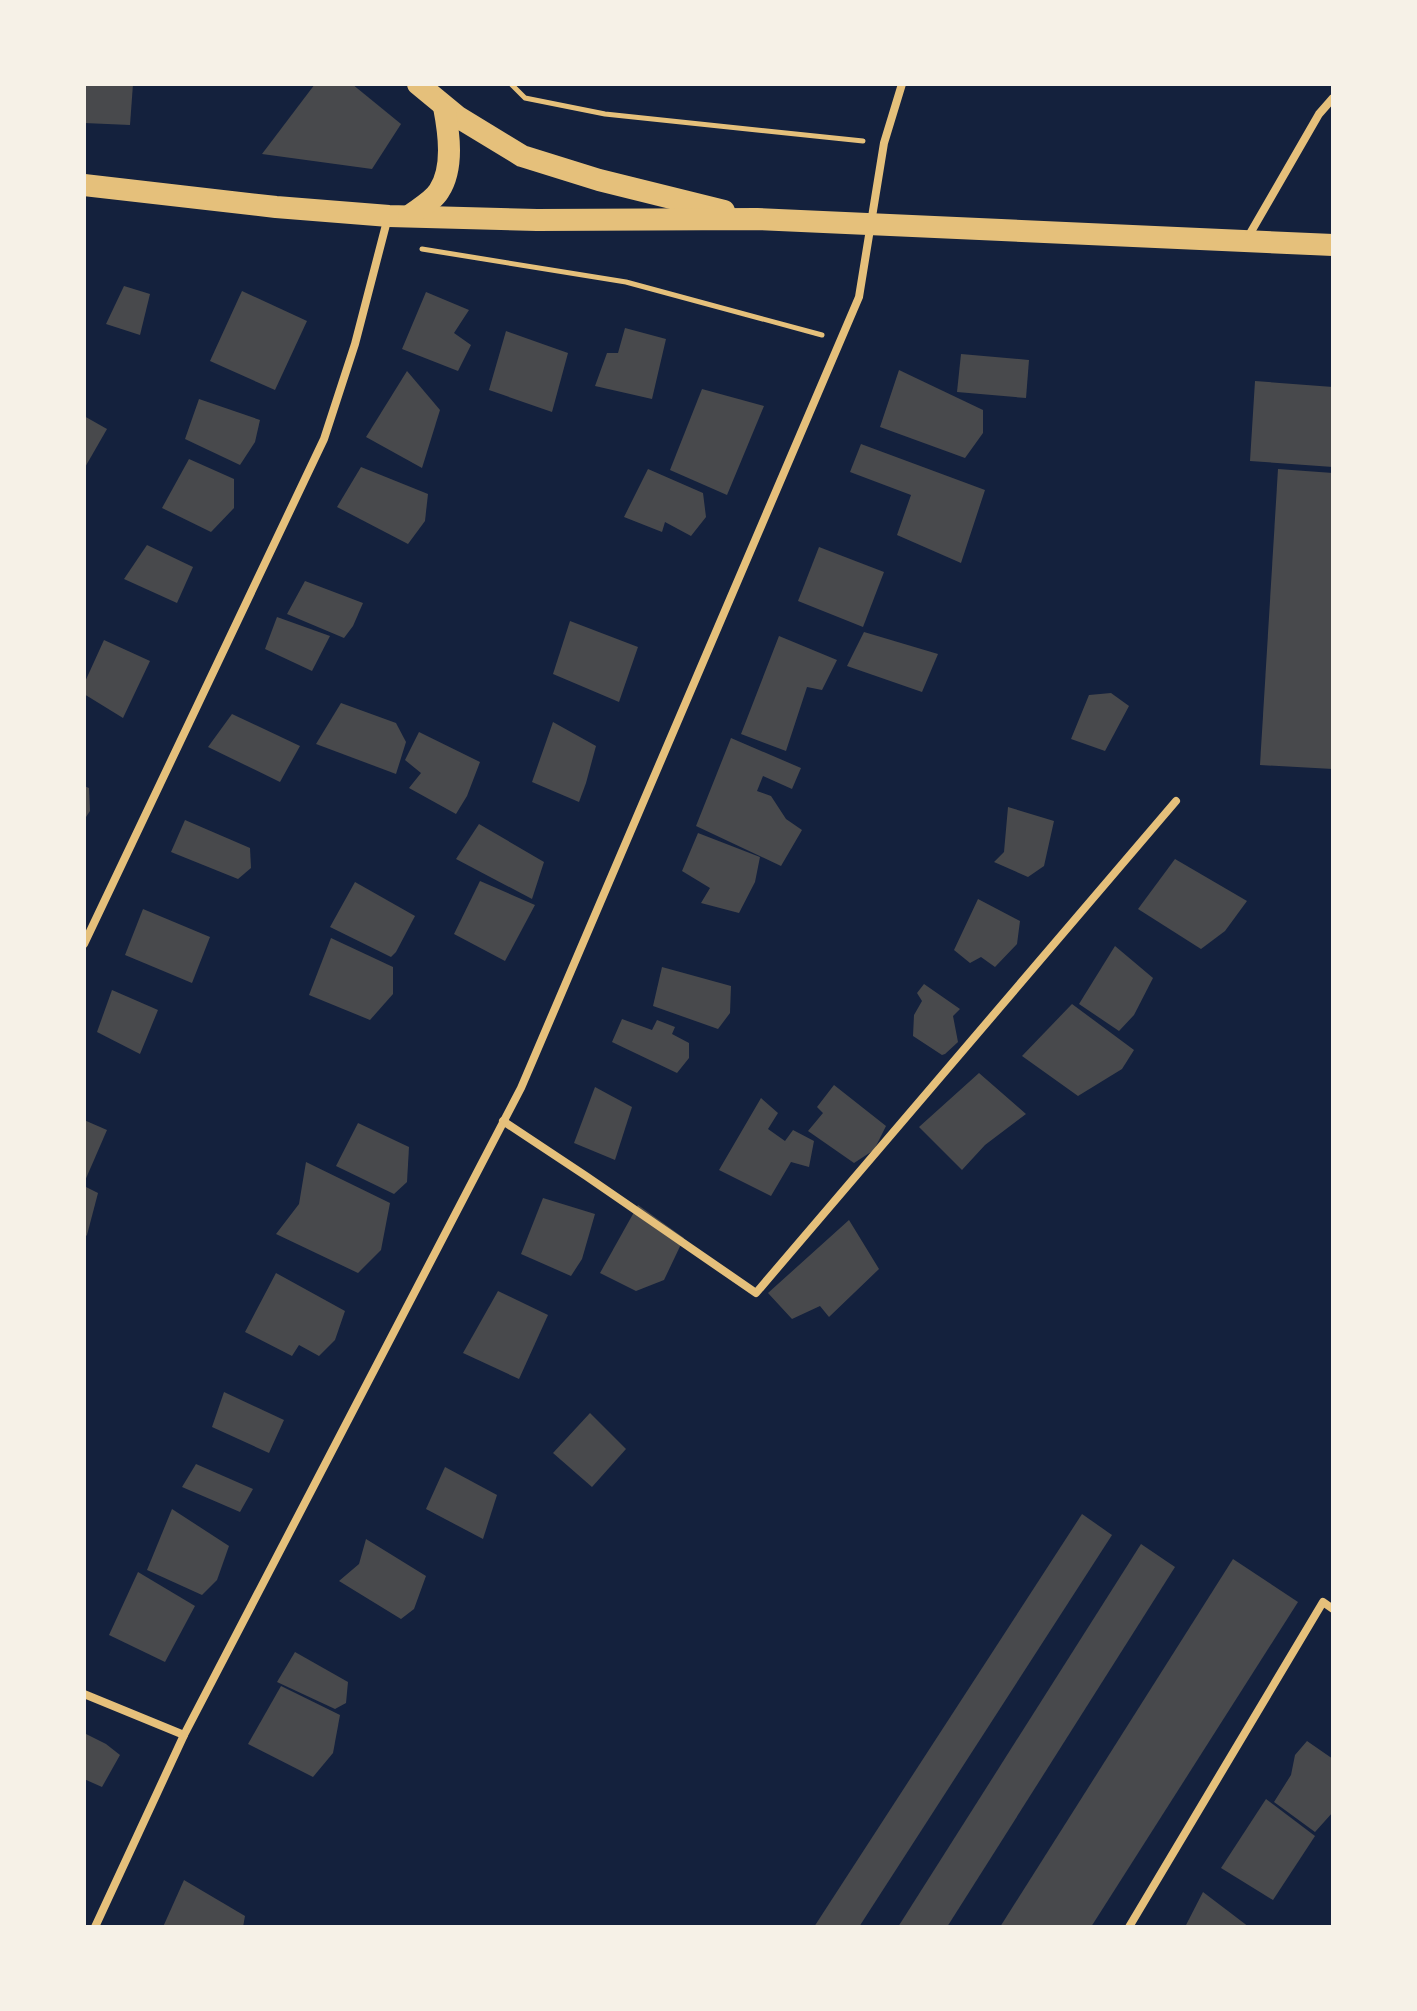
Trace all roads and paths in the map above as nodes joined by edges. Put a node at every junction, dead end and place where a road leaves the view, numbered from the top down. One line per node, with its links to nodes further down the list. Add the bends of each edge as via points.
1 (418, 84): 5 (highway)
2 (511, 84): 6 (path, via 525,98 605,114)
3 (902, 84): 6 (street)
4 (1333, 98): 11 (street)
5 (444, 107): 8 (highway, via 449,132 445,180 438,194); 9 (highway, via 522,156)
6 (884, 143): 10 (street)
7 (84, 185): 8 (highway)
8 (406, 216): 9 (highway); 13 (path, via 420,249 626,282); 15 (street, via 324,439)
9 (757, 219): 10 (highway)
10 (871, 225): 11 (highway); 13 (street, via 859,297)
11 (1246, 240): 12 (highway)
12 (1333, 245)
13 (841, 340): 16 (street)
14 (1176, 801): 16 (street, via 756,1293)
15 (84, 944)
16 (503, 1121): 19 (street)
17 (1333, 1609): 21 (street, via 1323,1602)
18 (84, 1694): 19 (street)
19 (184, 1735): 20 (street)
20 (95, 1927)
21 (1129, 1927)

